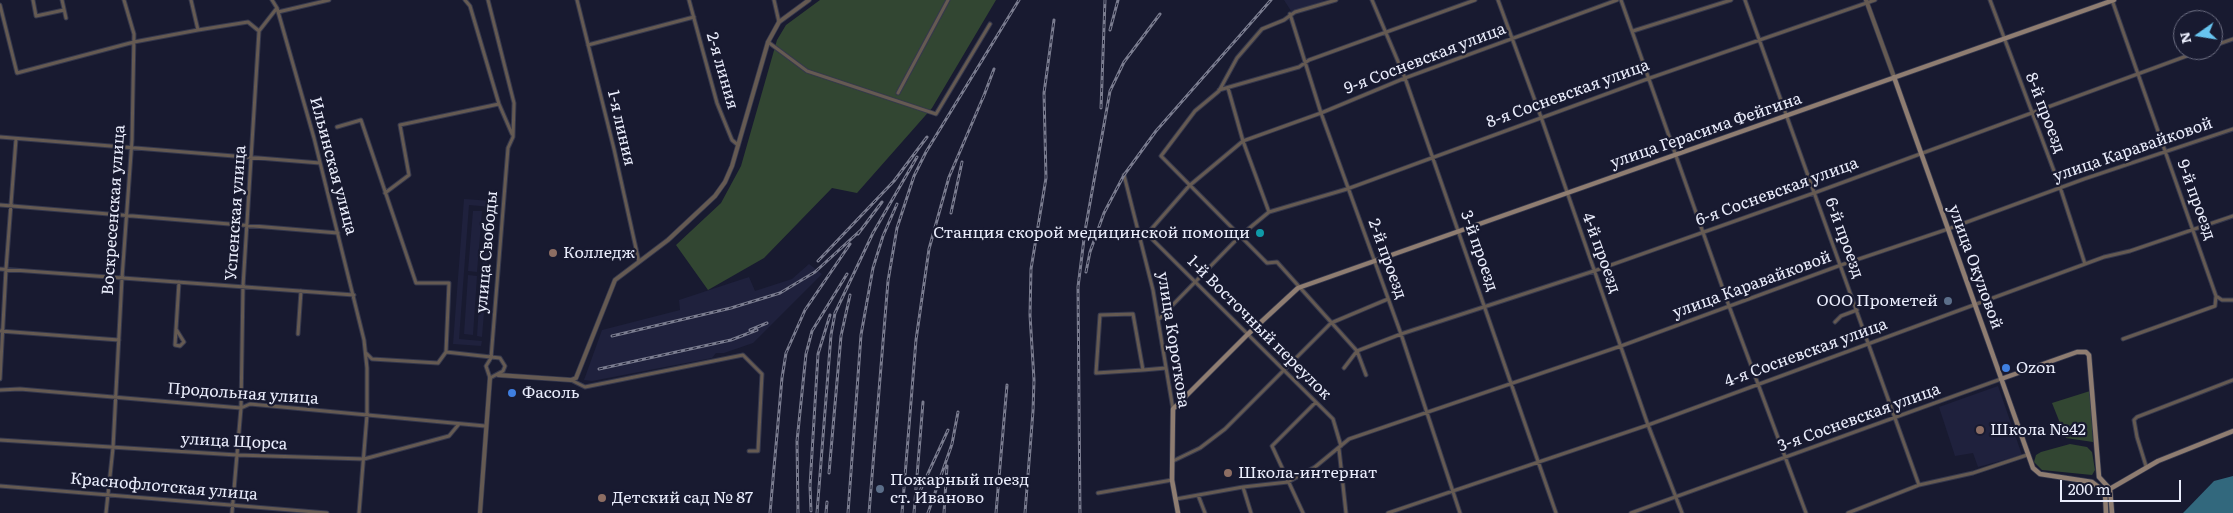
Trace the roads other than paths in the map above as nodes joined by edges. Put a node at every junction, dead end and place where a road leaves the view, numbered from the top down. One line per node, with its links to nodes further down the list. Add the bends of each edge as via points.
1 (33, 0): 27 (street, via 36,16)
2 (62, 0): 27 (street)
3 (124, 0): 41 (street, Воскресенская улица)
4 (191, 0): 34 (street)
5 (272, 0): 28 (street, Ильинская улица)
6 (329, 0): 28 (street)
7 (465, 0): 53 (street, via 470,6)
8 (488, 0): 61 (street, via 514,104)
9 (577, 0): 43 (street, 1-я линия)
10 (689, 0): 30 (street, 2-я линия)
11 (774, 0): 32 (street)
12 (809, 0): 32 (street)
13 (948, 0): 52 (street)
14 (1336, 0): 29 (street)
15 (1372, 0): 37 (street, 3-й проезд)
16 (1475, 0): 37 (street)
17 (1498, 0): 39 (street, 4-й проезд)
18 (1617, 0): 39 (street, 9-я Сосневская улица)
19 (1621, 0): 36 (street)
20 (1731, 0): 36 (street)
21 (1745, 0): 40 (street, 6-й проезд)
22 (1875, 0): 25 (street, 8-я Сосневская улица)
23 (1990, 0): 38 (street, 8-й проезд)
24 (2112, 0): 38 (main road, улица Герасима Фейгина); 46 (street, 9-й проезд)
25 (1867, 1): 40 (street, 8-я Сосневская улица); 47 (street, улица Окуловой)
26 (0, 5): 41 (street, via 17,73)
27 (64, 10): 31 (street)
28 (277, 10): 35 (street); 71 (street, Ильинская улица)
29 (1291, 15): 45 (street, 2-й проезд); 51 (street, via 1262,29 1237,58)
30 (694, 17): 43 (street); 64 (street, 2-я линия, via 717,103 732,140)
31 (66, 18)
32 (779, 22): 42 (street)
33 (990, 24): 42 (street, via 936,114 807,70)
34 (198, 30): 35 (street, via 248,22); 41 (street)
35 (259, 30): 70 (street, Успенская улица)
36 (1633, 31): 49 (street)
37 (1384, 33): 45 (street); 48 (street, 3-й проезд)
38 (2004, 38): 47 (main road, улица Герасима Фейгина); 55 (street, 8-й проезд)
39 (1511, 39): 48 (street, 9-я Сосневская улица); 56 (street, 4-й проезд)
40 (1758, 40): 49 (street, 8-я Сосневская улица); 57 (street, 6-й проезд)
41 (134, 42): 65 (street, Воскресенская улица)
42 (768, 42): 64 (street)
43 (588, 45): 94 (street, 1-я линия)
44 (2175, 60): 46 (street, 6-я Сосневская улица)
45 (1305, 62): 50 (street, via 1299,67); 54 (street, 2-й проезд)
46 (2138, 73): 55 (street, 6-я Сосневская улица); 67 (street, 9-й проезд)
47 (1894, 77): 57 (main road, улица Герасима Фейгина); 66 (main road, улица Окуловой)
48 (1405, 78): 54 (street, 9-я Сосневская улица); 69 (street, 3-й проезд)
49 (1650, 78): 56 (street, 8-я Сосневская улица); 68 (street)
50 (1228, 88): 51 (street); 63 (street)
51 (1219, 90): 73 (street, via 1195,111 1161,156)
52 (898, 94)
53 (499, 104): 61 (street); 76 (street, via 400,125 409,175)
54 (1321, 113): 63 (street, 9-я Сосневская улица); 75 (street, 2-й проезд)
55 (2031, 113): 66 (street, 6-я Сосневская улица); 74 (street, 8-й проезд)
56 (1541, 117): 69 (street, 8-я Сосневская улица); 77 (street, 4-й проезд)
57 (1786, 117): 68 (main road, улица Герасима Фейгина); 78 (street, 6-й проезд)
58 (337, 127): 76 (street, via 360,120)
59 (2233, 129): 67 (street, улица Каравайковой)
60 (0, 137): 62 (street)
61 (513, 137): 129 (street, улица Свободы, via 508,148)
62 (16, 139): 65 (street); 80 (street)
63 (1243, 141): 73 (street); 81 (street)
64 (738, 144): 94 (street, via 725,182 715,196)
65 (131, 148): 70 (street); 82 (street, Воскресенская улица)
66 (1921, 152): 78 (street, 6-я Сосневская улица); 86 (main road, улица Окуловой)
67 (2165, 152): 74 (street, улица Каравайковой); 85 (street, 9-й проезд)
68 (1677, 155): 77 (main road, улица Герасима Фейгина); 88 (street)
69 (1432, 157): 75 (street, 8-я Сосневская улица); 87 (street, 3-й проезд)
70 (252, 158): 71 (street); 84 (street, Успенская улица)
71 (320, 163): 89 (street, Ильинская улица)
72 (1124, 175): 92 (street, улица Короткова)
73 (1189, 186): 90 (street); 91 (street)
74 (2060, 187): 86 (street, улица Каравайковой); 95 (street, 8-й проезд)
75 (1347, 189): 81 (street, 8-я Сосневская улица); 93 (street, 2-й проезд)
76 (385, 193): 128 (street, via 416,283 449,283)
77 (1566, 193): 87 (main road, улица Герасима Фейгина); 99 (street, 4-й проезд)
78 (1814, 193): 88 (street, 6-я Сосневская улица); 96 (street, 6-й проезд)
79 (0, 204): 80 (street)
80 (11, 206): 82 (street); 98 (street)
81 (1269, 212): 91 (street)
82 (127, 216): 84 (street); 100 (street, Воскресенская улица)
83 (2233, 216): 85 (street, 4-я Сосневская улица)
84 (248, 224): 89 (street); 103 (street, Успенская улица)
85 (2194, 229): 95 (street, 4-я Сосневская улица); 107 (street, 9-й проезд)
86 (1948, 230): 96 (street, улица Каравайковой); 112 (main road, улица Окуловой)
87 (1459, 231): 93 (main road, улица Герасима Фейгина); 110 (street, 3-й проезд)
88 (1703, 232): 99 (street, 6-я Сосневская улица); 111 (street)
89 (338, 233): 106 (street, Ильинская улица)
90 (1147, 234): 92 (street); 102 (street, 1-й Восточный переулок)
91 (1241, 235): 102 (street); 104 (street, via 1267,263 1277,262)
92 (1141, 238): 114 (street, улица Короткова)
93 (1374, 261): 104 (main road, улица Герасима Фейгина); 108 (street, 2-й проезд)
94 (639, 262): 139 (street, via 615,280 576,378)
95 (2085, 264): 112 (street, 4-я Сосневская улица)
96 (1841, 266): 111 (street, улица Каравайковой); 113 (street, 6-й проезд)
97 (0, 269): 98 (street)
98 (6, 269): 100 (street); 118 (street)
99 (1594, 270): 110 (street, 6-я Сосневская улица); 125 (street, 4-й проезд)
100 (122, 278): 101 (street); 123 (street, Воскресенская улица)
101 (179, 282): 103 (street); 117 (street)
102 (1196, 282): 114 (street); 121 (street, 1-й Восточный переулок)
103 (243, 286): 105 (street); 147 (street, Успенская улица)
104 (1298, 288): 116 (street); 121 (main road, улица Герасима Фейгина)
105 (300, 291): 106 (street); 119 (street)
106 (354, 295): 127 (street, Ильинская улица)
107 (2216, 296): 109 (street, via 2222,300); 122 (street, via 2215,306)
108 (1388, 299): 116 (street); 120 (street, 2-й проезд)
109 (2233, 300)
110 (1485, 306): 120 (street, 6-я Сосневская улица); 142 (street, 3-й проезд)
111 (1729, 306): 125 (street, улица Каравайковой); 143 (street)
112 (1975, 306): 124 (street, 4-я Сосневская улица); 140 (main road, улица Окуловой)
113 (1857, 310): 115 (street); 124 (street, 6-й проезд)
114 (1158, 320): 130 (street, улица Короткова)
115 (1835, 322)
116 (1331, 323): 126 (street); 134 (street)
117 (176, 329): 117 (street, via 175,345 180,346 184,342)
118 (1, 331): 123 (street); 137 (street)
119 (298, 334)
120 (1401, 334): 126 (street, 6-я Сосневская улица); 149 (street, 2-й проезд)
121 (1247, 335): 134 (street, 1-й Восточный переулок); 148 (main road, улица Герасима Фейгина)
122 (2123, 339)
123 (119, 340): 145 (street, Воскресенская улица)
124 (1868, 343): 143 (street, 4-я Сосневская улица); 151 (street, 6-й проезд)
125 (1621, 346): 142 (street, улица Каравайковой); 153 (street, 4-й проезд)
126 (1357, 351): 131 (street); 136 (street)
127 (366, 352): 128 (street, via 372,360 438,363); 150 (street, Ильинская улица)
128 (446, 352): 129 (street)
129 (491, 358): 133 (street, via 487,363); 135 (street, via 500,358 504,363 504,369)
130 (1166, 368): 132 (street); 148 (street, улица Короткова)
131 (1344, 368)
132 (1143, 370): 132 (street, via 1096,373 1100,315 1133,314)
133 (488, 371): 135 (street); 138 (street)
134 (1284, 371): 146 (street, 1-й Восточный переулок); 164 (street, via 1225,430 1200,448)
135 (498, 375): 138 (street); 139 (street)
136 (1366, 375)
137 (0, 378)
138 (490, 378): 154 (street)
139 (571, 380): 159 (street, via 585,387 743,355 762,374 758,451)
140 (2001, 380): 151 (street, 3-я Сосневская улица); 161 (main road, улица Окуловой); 172 (main road, 3-я Сосневская улица, via 2078,352 2086,352 2091,360 2099,476)
141 (2233, 380): 166 (street, via 2136,417 2137,437)
142 (1510, 384): 149 (street, улица Каравайковой); 165 (street, 3-й проезд)
143 (1757, 384): 153 (street, 4-я Сосневская улица); 162 (street)
144 (0, 390): 145 (street, Продольная улица)
145 (115, 398): 147 (street, Продольная улица); 157 (street, Воскресенская улица)
146 (1316, 402): 158 (street, 1-й Восточный переулок, via 1333,420); 168 (street, via 1272,446)
147 (241, 408): 150 (street, Продольная улица, via 250,404); 160 (street, Успенская улица)
148 (1173, 409): 164 (main road, улица Короткова)
149 (1426, 414): 158 (street, улица Каравайковой, via 1349,439); 173 (street, 2-й проезд)
150 (367, 415): 152 (street, Продольная улица); 163 (street, Ильинская улица)
151 (1896, 418): 162 (street, 3-я Сосневская улица); 169 (street, 6-й проезд)
152 (459, 424): 154 (street, Продольная улица); 163 (street, улица Щорса, via 449,436)
153 (1648, 425): 165 (street, 4-я Сосневская улица); 178 (street, 4-й проезд)
154 (485, 426): 185 (street)
155 (2233, 431): 166 (main road)
156 (0, 440): 157 (street, улица Щорса)
157 (113, 448): 160 (street, улица Щорса); 176 (street, Воскресенская улица)
158 (1340, 448): 168 (street, улица Каравайковой); 190 (street, 1-й Восточный переулок)
159 (748, 451)
160 (237, 455): 163 (street, улица Щорса); 180 (street, Успенская улица)
161 (2027, 455): 169 (street, via 1973,473); 174 (main road, улица Окуловой, via 2040,474 2088,481)
162 (1785, 458): 178 (street, 3-я Сосневская улица); 196 (street)
163 (364, 459): 184 (street, Ильинская улица)
164 (1173, 461): 167 (main road, улица Короткова)
165 (1539, 461): 173 (street, 4-я Сосневская улица); 193 (street, 3-й проезд)
166 (2146, 466): 172 (main road)
167 (1172, 480): 175 (street); 179 (main road, улица Короткова)
168 (1288, 482): 171 (street); 189 (street)
169 (1919, 485): 197 (street)
170 (0, 486): 176 (street, Краснофлотская улица)
171 (1243, 487): 177 (street); 188 (street)
172 (2110, 489): 174 (main road); 199 (main road)
173 (1453, 492): 191 (street, 4-я Сосневская улица); 192 (street, 2-й проезд)
174 (2104, 492): 198 (main road)
175 (1098, 493)
176 (108, 495): 180 (street, Краснофлотская улица); 181 (street, Воскресенская улица)
177 (1198, 495): 179 (street); 187 (street)
178 (1677, 498): 194 (street, 3-я Сосневская улица); 195 (street, 4-й проезд)
179 (1176, 499): 186 (main road, улица Короткова)
180 (232, 505): 182 (street, Успенская улица); 183 (street, Краснофлотская улица)
181 (106, 513)
182 (232, 513)
183 (327, 513)
184 (359, 513)
185 (480, 513)
186 (1178, 513)
187 (1205, 513)
188 (1251, 513)
189 (1303, 513)
190 (1346, 513)
191 (1388, 513)
192 (1460, 513)
193 (1556, 513)
194 (1631, 513)
195 (1682, 513)
196 (1806, 513)
197 (1848, 513)
198 (2106, 513)
199 (2112, 513)

